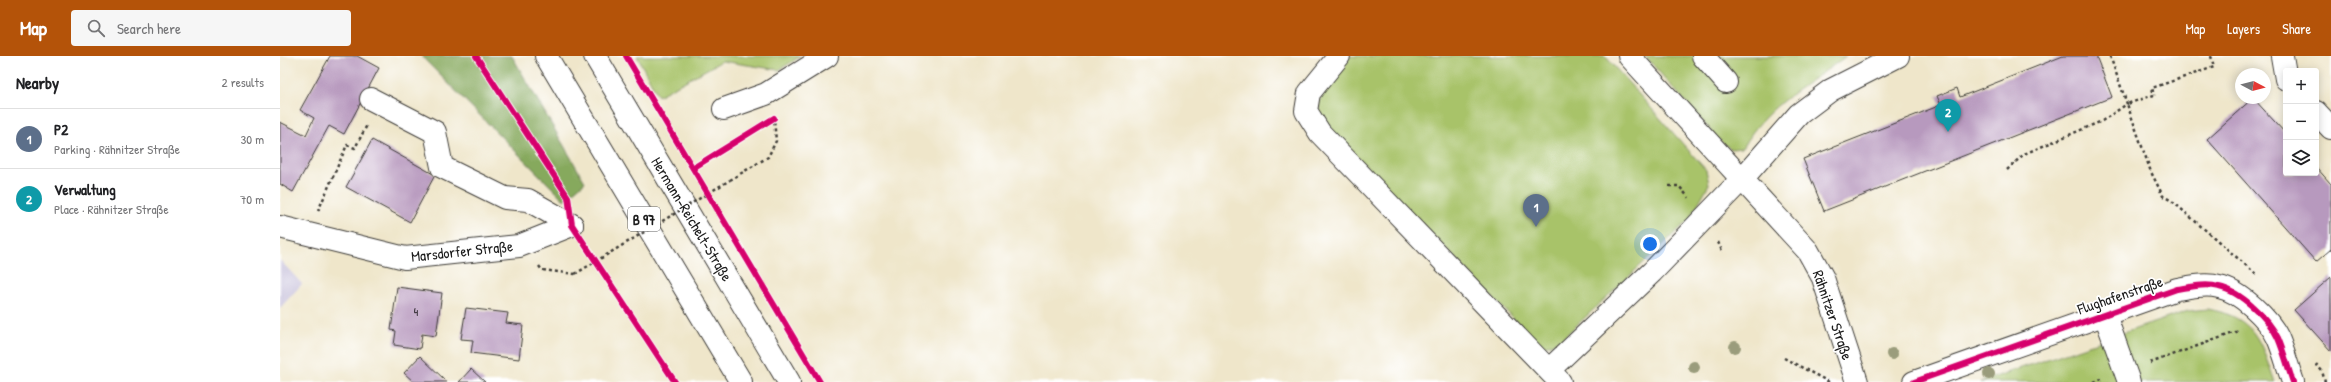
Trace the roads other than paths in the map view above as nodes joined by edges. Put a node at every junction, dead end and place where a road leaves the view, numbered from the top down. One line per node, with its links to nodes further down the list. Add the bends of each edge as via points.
1 (546, 56): 20 (street, B 97)
2 (595, 56): 21 (street, Hermann-Reichelt-Straße / B 97)
3 (828, 56): 12 (street, via 766,94)
4 (1339, 56): 18 (street, via 1309,92 1306,111 1320,133)
5 (1629, 56): 15 (street, Rähnitzer Straße)
6 (1703, 56): 10 (street)
7 (2282, 56): 9 (street)
8 (1890, 58): 15 (street, via 1831,90 1799,114)
9 (2284, 68)
10 (1726, 82)
11 (374, 101): 16 (street, Marsdorfer Straße, via 435,132 442,167 505,198 528,200 572,225 519,246 405,258)
12 (724, 109)
13 (2319, 115): 14 (street)
14 (2331, 128)
15 (1742, 179): 18 (street); 22 (street, Rähnitzer Straße, via 1808,251 1823,278)
16 (280, 227)
17 (2105, 315): 19 (street); 23 (street, Flughafenstraße); 24 (street, Flughafenstraße, via 2177,289 2220,287 2242,297 2261,316 2277,337)
18 (1555, 376)
19 (2127, 377)
20 (741, 382)
21 (789, 382)
22 (1857, 382)
23 (1914, 382)
24 (2293, 382)

